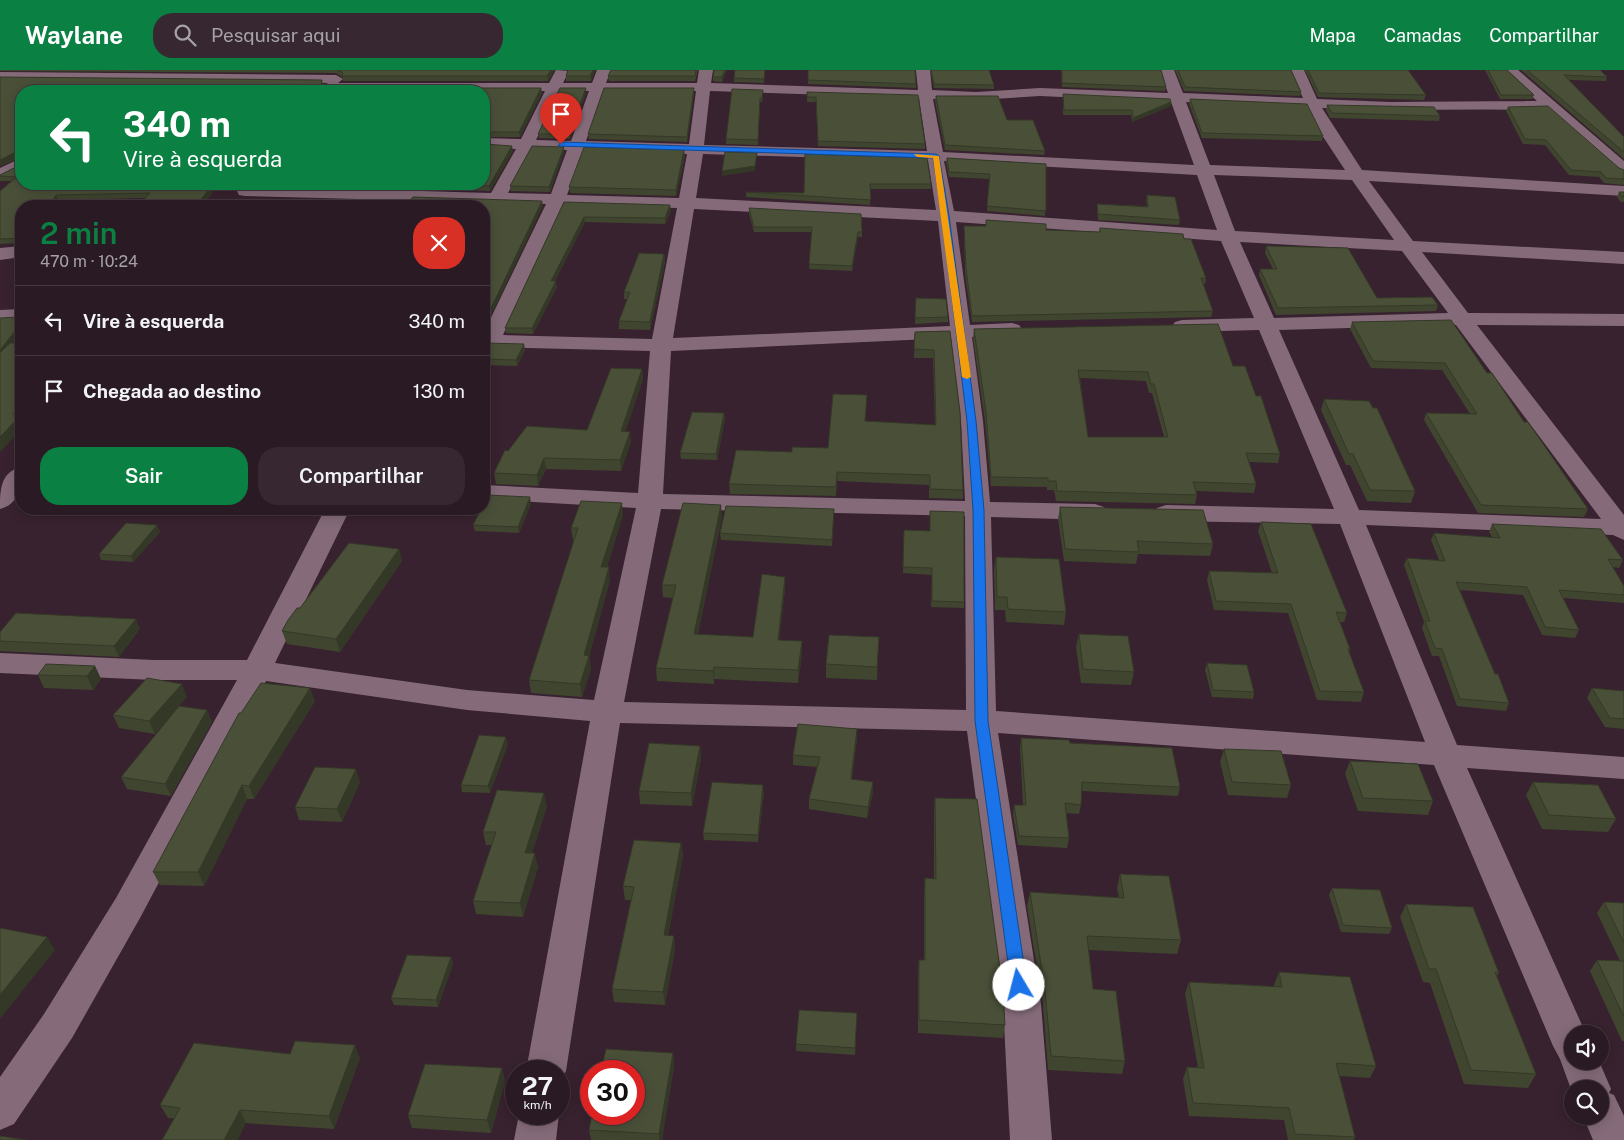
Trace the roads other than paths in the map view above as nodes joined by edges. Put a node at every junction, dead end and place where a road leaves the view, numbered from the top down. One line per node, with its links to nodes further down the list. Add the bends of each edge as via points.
1 (179, 70): 7 (street)
2 (562, 70): 13 (street)
3 (1167, 70): 14 (street)
4 (1297, 70): 15 (street)
5 (1510, 70): 16 (street)
6 (0, 76): 7 (street)
7 (165, 78): 10 (street); 12 (street)
8 (602, 78): 9 (street); 13 (street); 19 (street)
9 (705, 79): 11 (street); 20 (street)
10 (334, 82): 13 (street)
11 (925, 82): 14 (street, via 976,96 1040,92); 21 (street)
12 (153, 85)
13 (555, 86): 18 (street)
14 (1177, 98): 15 (street); 24 (street)
15 (1312, 103): 16 (street, via 1470,107); 26 (street)
16 (1551, 105): 23 (street)
17 (490, 143): 18 (street)
18 (528, 144): 19 (street); 30 (street)
19 (577, 145): 20 (street); 32 (street)
20 (696, 148): 21 (street); 33 (street)
21 (936, 156): 24 (street); 34 (street)
22 (15, 166): 25 (street)
23 (1624, 169)
24 (1203, 170): 26 (street); 35 (street)
25 (0, 174)
26 (1357, 175): 29 (street); 36 (street)
27 (246, 190): 31 (street)
28 (298, 190): 30 (street)
29 (1624, 191)
30 (497, 198): 32 (street)
31 (238, 200)
32 (557, 200): 33 (street); 48 (street)
33 (686, 203): 34 (street); 50 (street)
34 (946, 216): 35 (street); 47 (street)
35 (1228, 236): 36 (street); 44 (street)
36 (1408, 246): 39 (street); 42 (street)
37 (15, 253): 38 (street)
38 (0, 254)
39 (1624, 258)
40 (15, 315): 41 (street)
41 (0, 316)
42 (1463, 319): 43 (street); 44 (street); 60 (street)
43 (1624, 320)
44 (1266, 324): 45 (street); 59 (street)
45 (1168, 326)
46 (1029, 329): 47 (street)
47 (960, 330): 50 (street); 55 (street, via 972,421)
48 (490, 334)
49 (490, 342): 50 (street)
50 (661, 345): 53 (street)
51 (15, 482): 54 (street)
52 (490, 492): 53 (street)
53 (650, 500): 55 (street); 63 (street)
54 (0, 502)
55 (978, 510): 56 (street); 64 (street)
56 (1115, 512)
57 (1145, 513): 59 (street)
58 (335, 515): 62 (street)
59 (1350, 517): 60 (street); 65 (street)
60 (1623, 529)
61 (0, 663): 62 (street, via 154,670)
62 (257, 670): 63 (street, via 467,700); 69 (street, via 128,908 58,1026)
63 (607, 712): 64 (street); 68 (street)
64 (981, 721): 65 (street); 73 (street, via 1022,1004)
65 (1446, 756): 66 (street); 67 (street)
66 (1624, 768)
67 (1564, 1028)
68 (548, 1060)
69 (0, 1111)
70 (537, 1125): 72 (street)
71 (1607, 1125): 74 (street)
72 (535, 1140)
73 (1031, 1140)
74 (1614, 1140)

